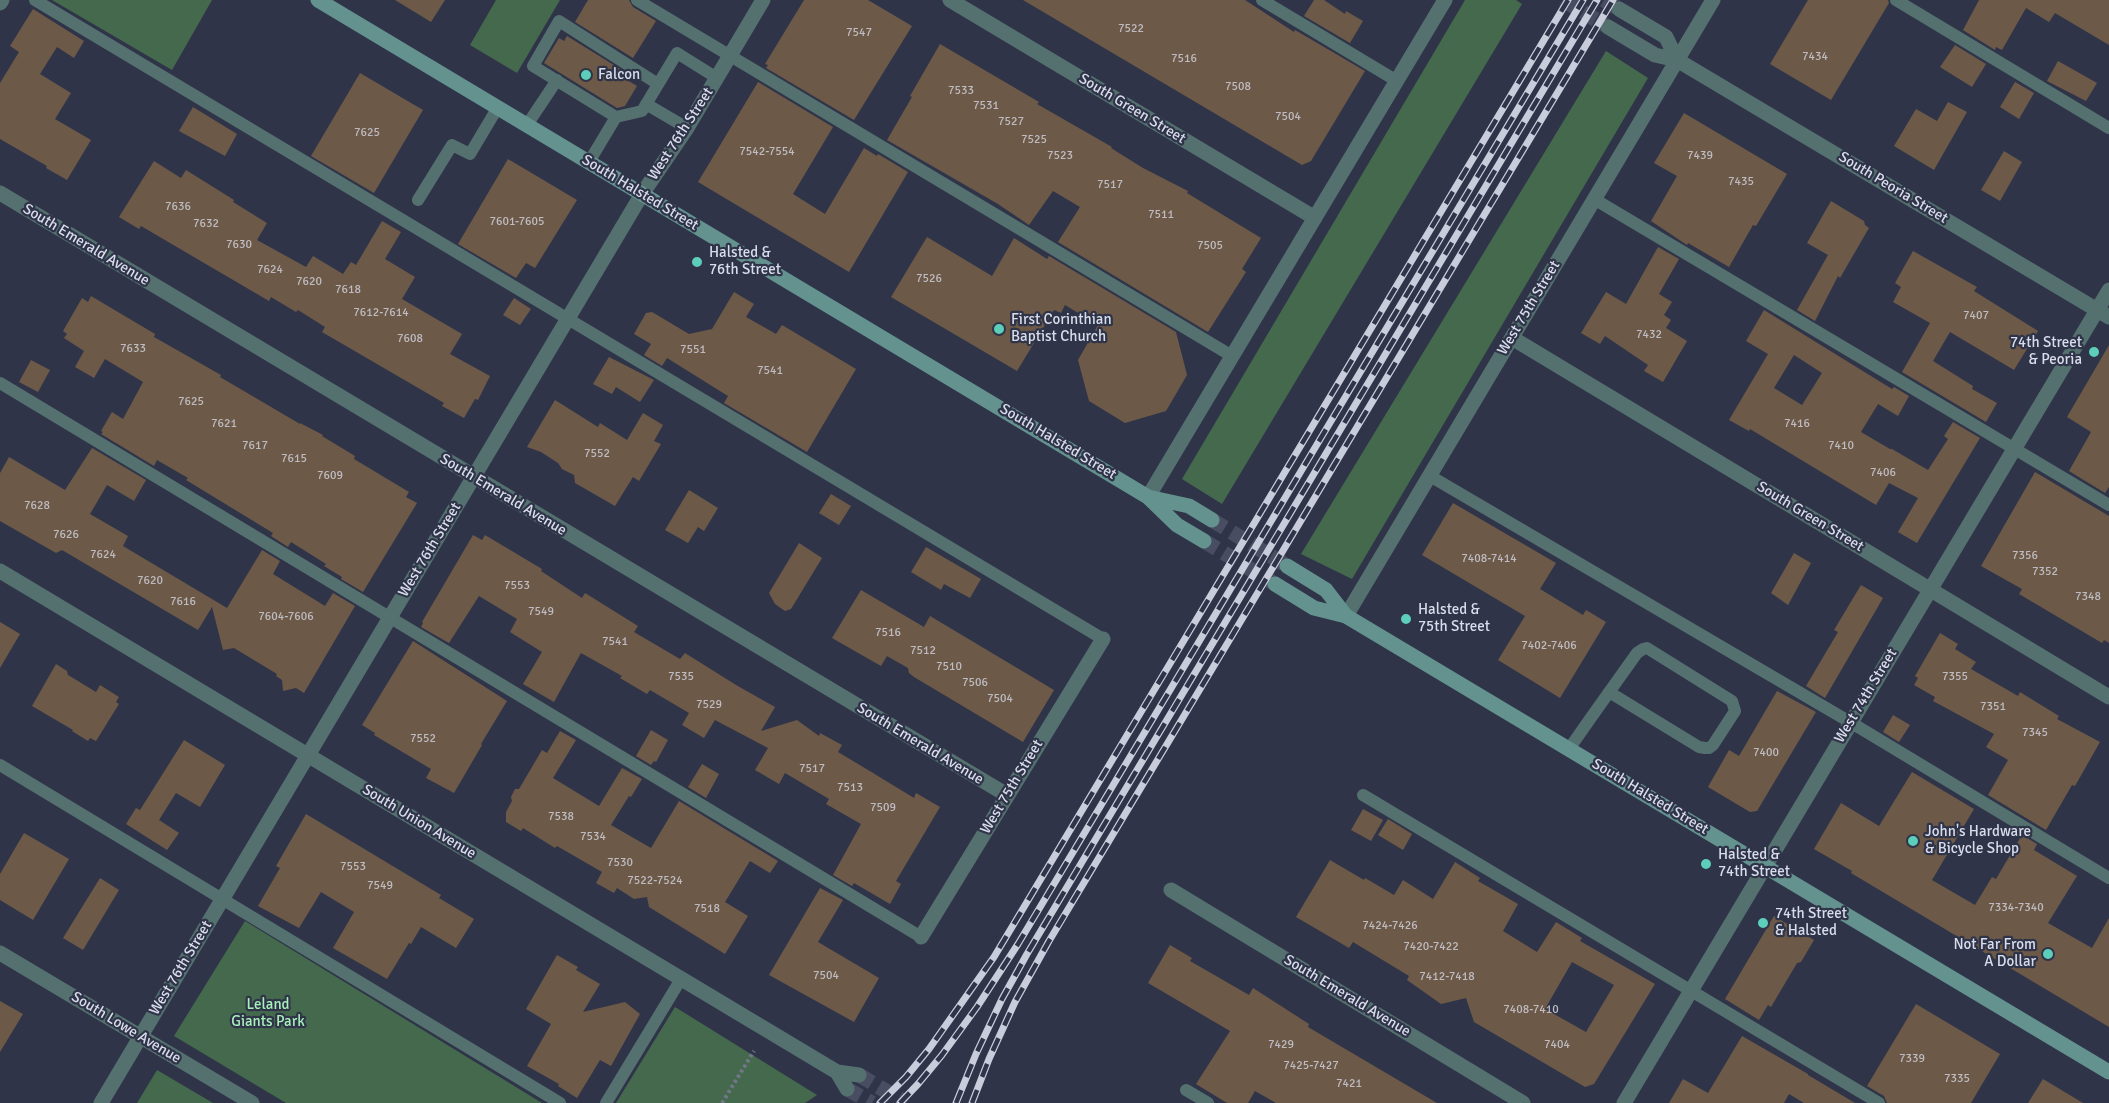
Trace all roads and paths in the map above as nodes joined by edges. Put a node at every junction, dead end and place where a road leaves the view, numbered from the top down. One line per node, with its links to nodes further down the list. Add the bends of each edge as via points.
1 (35, 0): 32 (lane)
2 (318, 0): 19 (main road, South Halsted Street)
3 (637, 0): 12 (lane)
4 (763, 0): 12 (street, West 76th Street)
5 (950, 0): 29 (street, South Green Street)
6 (1262, 0): 16 (lane)
7 (1445, 0): 16 (street)
8 (1713, 0): 13 (street, West 75th Street)
9 (1896, 0): 23 (lane)
10 (1619, 9): 13 (street, South Peoria Street, via 1666,37)
11 (1608, 27): 13 (street, South Peoria Street, via 1655,55)
12 (730, 56): 14 (street, West 76th Street); 34 (lane)
13 (1677, 60): 27 (street, West 75th Street); 31 (street, South Peoria Street)
14 (717, 78): 17 (lane, via 677,53); 22 (street, West 76th Street)
15 (557, 80): 17 (lane, via 533,66 559,21); 20 (lane); 21 (lane)
16 (1397, 81): 29 (street)
17 (658, 84): 18 (lane)
18 (646, 104): 20 (lane, via 642,111); 22 (lane)
19 (498, 107): 21 (main road, South Halsted Street); 28 (lane, via 470,154 452,145)
20 (616, 117): 24 (lane)
21 (527, 125): 24 (main road, South Halsted Street)
22 (687, 128): 26 (street, West 76th Street)
23 (2109, 128)
24 (589, 162): 26 (main road, South Halsted Street)
25 (0, 193): 38 (street, South Emerald Avenue)
26 (642, 194): 32 (street, West 76th Street); 39 (main road, South Halsted Street)
27 (1594, 199): 33 (street, West 75th Street); 36 (lane)
28 (418, 200)
29 (1315, 218): 34 (street)
30 (2109, 290): 31 (street, West 74th Street)
31 (2103, 313): 36 (street, West 74th Street)
32 (568, 319): 38 (street, West 76th Street); 49 (lane)
33 (1512, 338): 37 (street, West 75th Street); 46 (street, South Green Street)
34 (1232, 356): 39 (street)
35 (0, 383): 48 (lane)
36 (2014, 448): 40 (lane); 46 (street, West 74th Street)
37 (1430, 476): 47 (street, West 75th Street); 52 (lane)
38 (474, 477): 48 (street, West 76th Street); 56 (street, South Emerald Avenue)
39 (1148, 497): 41 (main road, South Halsted Street, via 1189,506); 42 (main road, South Halsted Street, via 1177,525)
40 (2109, 506)
41 (1212, 520)
42 (1204, 541)
43 (1287, 566): 47 (main road, South Halsted Street, via 1326,590)
44 (0, 571): 54 (street, South Union Avenue)
45 (1275, 584): 47 (main road, South Halsted Street, via 1314,608)
46 (1930, 589): 51 (street, South Green Street); 52 (street, West 74th Street)
47 (1346, 616): 53 (main road, South Halsted Street)
48 (390, 617): 54 (street, West 76th Street); 62 (lane)
49 (1103, 639): 56 (street, West 75th Street)
50 (1610, 692): 50 (lane, via 1637,653 1647,648 1732,701 1735,711 1713,745 1705,748); 53 (lane)
51 (2109, 697)
52 (1850, 722): 58 (street, West 74th Street); 59 (lane)
53 (1569, 749): 58 (main road, South Halsted Street)
54 (308, 755): 61 (street, West 76th Street); 64 (street, South Union Avenue)
55 (0, 765): 61 (lane)
56 (1007, 795): 62 (street, West 75th Street)
57 (1363, 795): 65 (lane)
58 (1766, 866): 65 (street, West 74th Street); 69 (main road, South Halsted Street)
59 (2109, 878)
60 (1172, 890): 79 (street, South Emerald Avenue)
61 (222, 899): 66 (street, West 76th Street); 75 (lane)
62 (921, 936)
63 (0, 953): 66 (street, South Lowe Avenue)
64 (681, 979): 68 (street, South Union Avenue); 76 (lane)
65 (1691, 990): 80 (street, West 74th Street); 81 (lane)
66 (140, 1037): 73 (street, West 76th Street); 74 (street, South Lowe Avenue)
67 (754, 1051): 77 (path)
68 (837, 1072): 70 (street, South Union Avenue); 71 (street, South Union Avenue)
69 (2109, 1072)
70 (859, 1075)
71 (847, 1089)
72 (1186, 1090): 78 (lane)
73 (100, 1103)
74 (252, 1103)
75 (560, 1103)
76 (606, 1103)
77 (722, 1103)
78 (1208, 1103)
79 (1523, 1103)
80 (1624, 1103)
81 (1879, 1103)

